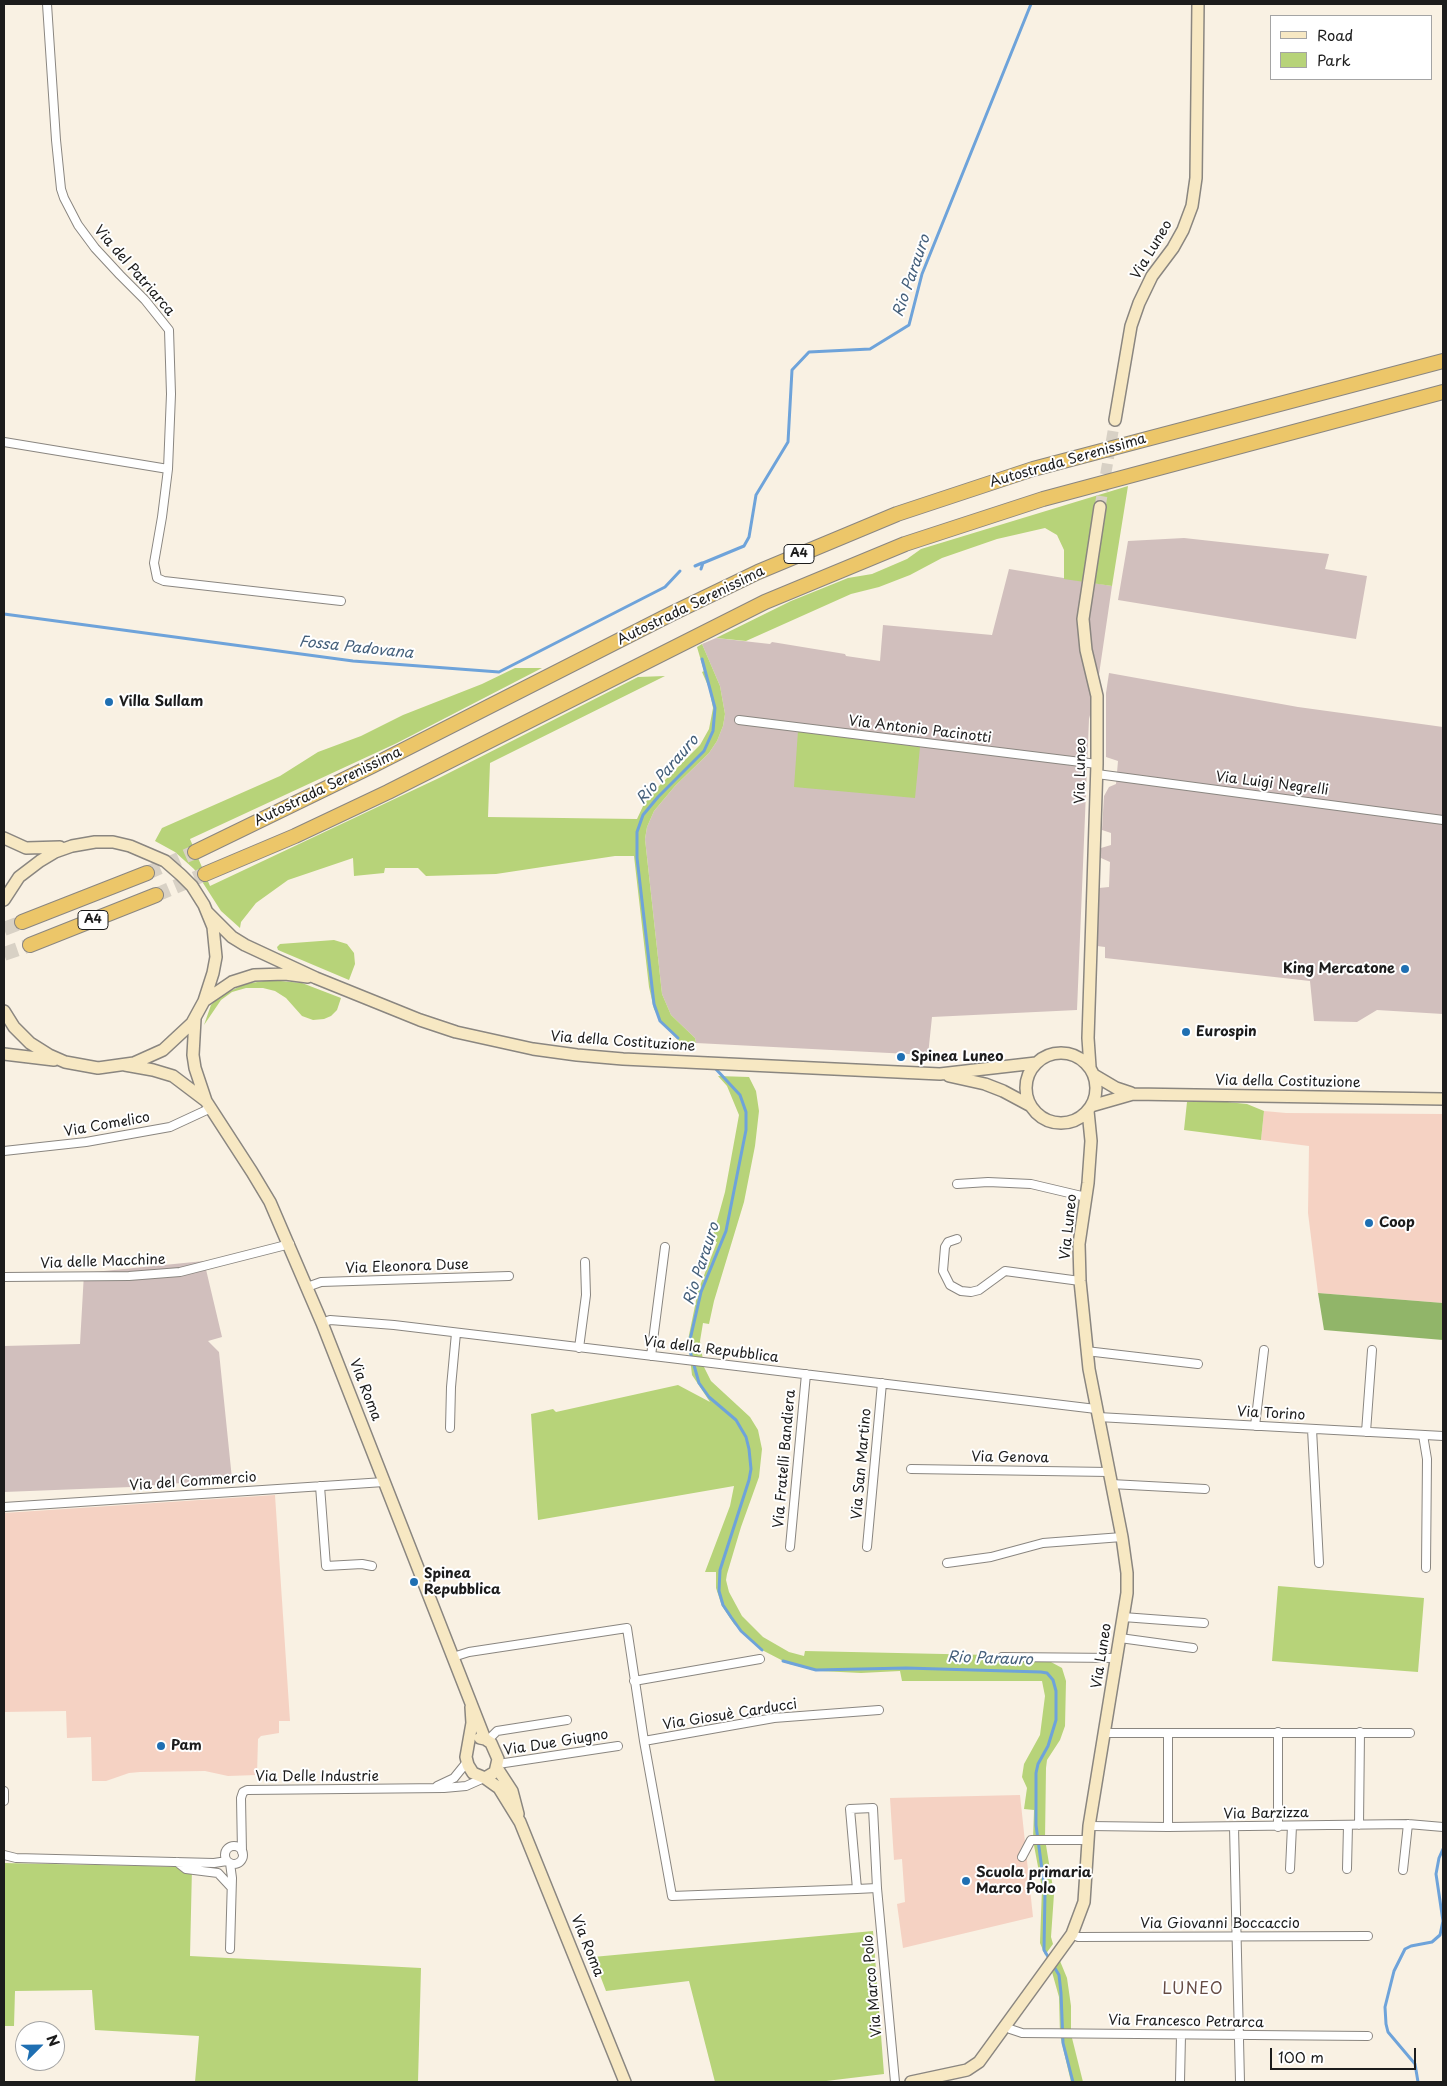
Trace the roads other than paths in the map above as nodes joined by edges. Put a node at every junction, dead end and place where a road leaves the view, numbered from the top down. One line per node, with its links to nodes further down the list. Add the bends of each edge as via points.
1 (47, 4): 7 (street, Via del Patriarca, via 56,140 64,198 78,226 95,248 146,300 169,330 172,394)
2 (1198, 4): 5 (street, Via Luneo, via 1196,178 1192,206 1180,236 1152,276 1139,303)
3 (1443, 361): 15 (highway, Autostrada Serenissima / A4, via 1033,469 897,514 758,572)
4 (1443, 392): 17 (highway, Autostrada Serenissima / A4, via 1043,499 897,548 765,602 379,796)
5 (1115, 420)
6 (4, 442): 7 (street)
7 (168, 469): 9 (street, Via del Patriarca, via 154,563 157,578)
8 (1100, 507): 11 (street, Via Luneo, via 1083,619 1086,650 1096,690)
9 (341, 601)
10 (739, 720): 11 (street, Via Antonio Pacinotti)
11 (1097, 769): 12 (street, Via Luigi Negrelli); 27 (street, Via Luneo)
12 (1443, 820)
13 (4, 838): 14 (street, via 33,849)
14 (72, 846): 19 (street, via 47,856 26,871); 20 (street, via 113,842 158,857 182,875)
15 (195, 852)
16 (147, 873): 21 (highway, A4)
17 (205, 874)
18 (156, 895): 22 (highway, A4)
19 (4, 900)
20 (207, 912): 23 (street, via 245,945); 24 (street, via 214,934 216,957)
21 (22, 922)
22 (30, 945)
23 (316, 978): 24 (street, via 254,975 232,982); 34 (street, Via della Costituzione, via 447,1030 491,1042 577,1056)
24 (204, 1001): 26 (street)
25 (4, 1011): 30 (street, via 26,1039)
26 (195, 1019): 32 (street, via 163,1050 145,1060); 37 (street, via 193,1055)
27 (1088, 1038): 28 (street); 33 (street, Via Luneo)
28 (1065, 1053): 31 (street, via 1045,1056); 33 (street, via 1079,1057)
29 (4, 1054): 30 (street)
30 (60, 1060): 32 (street, via 91,1068)
31 (1036, 1063): 34 (street, Via della Costituzione); 38 (street, via 1026,1084)
32 (125, 1065): 37 (street, via 173,1076)
33 (1092, 1071): 35 (street, Via della Costituzione, via 1116,1088); 39 (street, via 1096,1093)
34 (940, 1074): 38 (street, Via della Costituzione, via 1003,1090)
35 (1133, 1094): 36 (street, Via della Costituzione); 39 (street, Via della Costituzione)
36 (1443, 1099)
37 (208, 1104): 41 (street, Via Comelico, via 170,1127 86,1142); 46 (street, Via Roma, via 252,1172)
38 (1031, 1106): 40 (street, via 1048,1120)
39 (1090, 1109): 40 (street); 42 (street, Via Luneo)
40 (1070, 1122): 42 (street, Via Luneo, via 1082,1132)
41 (4, 1150)
42 (1090, 1153): 44 (street, Via Luneo)
43 (957, 1184): 44 (street, via 1031,1184)
44 (1086, 1197): 51 (street, Via Luneo, via 1079,1244)
45 (956, 1239): 51 (street, via 945,1246 943,1271 950,1285 961,1292 979,1290 1005,1271)
46 (290, 1244): 50 (street, Via delle Macchine, via 180,1272 129,1276); 52 (street, Via Roma)
47 (665, 1247): 59 (street)
48 (585, 1262): 55 (street, via 586,1295)
49 (509, 1276): 52 (street, Via Eleonora Duse, via 321,1282)
50 (4, 1277)
51 (1080, 1281): 58 (street, Via Luneo)
52 (307, 1287): 53 (street, Via Roma)
53 (322, 1323): 54 (street, Via della Repubblica, via 330,1320 384,1324); 72 (street, Via Roma)
54 (456, 1333): 55 (street, Via della Repubblica); 65 (street)
55 (579, 1348): 59 (street, Via della Repubblica)
56 (1264, 1350): 64 (street)
57 (1372, 1350): 67 (street)
58 (1086, 1351): 60 (street); 63 (street, Via Luneo)
59 (651, 1356): 61 (street, Via della Repubblica)
60 (1198, 1364)
61 (806, 1374): 62 (street, Via della Repubblica); 78 (street, Via Fratelli Bandiera)
62 (882, 1383): 63 (street, Via della Repubblica); 79 (street, Via San Martino)
63 (1097, 1413): 64 (street, Via Torino); 71 (street, Via Luneo)
64 (1255, 1426): 66 (street, Via Torino)
65 (450, 1428)
66 (1312, 1429): 67 (street, Via Torino); 81 (street)
67 (1366, 1432): 68 (street, Via Torino)
68 (1423, 1435): 69 (street, Via Torino); 83 (street, via 1427,1459)
69 (1443, 1436)
70 (911, 1469): 71 (street, Via Genova)
71 (1109, 1472): 73 (street, Via Luneo)
72 (384, 1482): 74 (street, Via del Commercio); 88 (street, Via Roma)
73 (1111, 1484): 75 (street); 77 (street, Via Luneo)
74 (320, 1486): 76 (street, Via del Commercio); 82 (street, via 326,1566)
75 (1205, 1489)
76 (4, 1507)
77 (1122, 1537): 80 (street, via 1043,1543 991,1557); 84 (street, Via Luneo, via 1127,1573)
78 (790, 1547)
79 (867, 1547)
80 (947, 1562)
81 (1319, 1563)
82 (372, 1566)
83 (1426, 1568)
84 (1124, 1617): 85 (street); 86 (street, Via Luneo)
85 (1204, 1623)
86 (1120, 1638): 87 (street); 90 (street, Via Luneo)
87 (1193, 1648)
88 (453, 1657): 92 (street, via 627,1628); 93 (street, Via Roma)
89 (1002, 1657): 90 (street)
90 (1117, 1658): 98 (street, Via Luneo)
91 (760, 1659): 92 (street)
92 (634, 1681): 102 (street)
93 (471, 1703): 101 (street, Via Roma); 103 (street, Via Roma)
94 (879, 1710): 102 (street, Via Giosuè Carducci, via 774,1718)
95 (567, 1720): 101 (street, via 497,1731)
96 (1278, 1732): 97 (street); 100 (street); 120 (street)
97 (1360, 1732): 99 (street); 118 (street)
98 (1104, 1733): 100 (street); 116 (street, Via Luneo)
99 (1410, 1733)
100 (1168, 1734): 122 (street)
101 (487, 1739): 103 (street, via 476,1738); 106 (street, Via Roma, via 497,1754)
102 (644, 1741): 136 (street, via 672,1896)
103 (468, 1745): 105 (street, Via Roma)
104 (618, 1746): 106 (street, Via Due Giugno)
105 (466, 1762): 107 (street, Via Delle Industrie); 108 (street, Via Roma, via 473,1773)
106 (498, 1766): 108 (street, via 493,1775); 113 (street, Via Roma, via 512,1791)
107 (458, 1773): 109 (street); 110 (street, Via Delle Industrie)
108 (485, 1778): 109 (street, Via Delle Industrie); 113 (street, Via Roma, via 499,1788)
109 (466, 1786): 110 (street, Via Delle Industrie)
110 (430, 1789): 123 (street, Via Delle Industrie, via 247,1790 241,1798)
111 (4, 1791): 112 (street)
112 (4, 1801)
113 (520, 1822): 145 (street, Via Roma)
114 (1408, 1824): 118 (street, Via Barzizza); 121 (street, Via Barzizza); 133 (street)
115 (1348, 1825): 117 (street, Via Barzizza); 118 (street, Via Barzizza); 131 (street)
116 (1089, 1826): 122 (street, Via Barzizza); 124 (street, Via Luneo)
117 (1292, 1826): 120 (street, Via Barzizza); 132 (street)
118 (1359, 1826)
119 (1234, 1827): 120 (street, Via Barzizza); 122 (street, Via Barzizza); 139 (street)
120 (1278, 1827)
121 (1443, 1827)
122 (1168, 1828)
123 (241, 1831): 125 (street); 126 (street, Via Delle Industrie)
124 (1088, 1840): 128 (street, via 1031,1840); 137 (street, Via Luneo, via 1084,1902)
125 (231, 1846): 126 (street, via 239,1847); 129 (street)
126 (242, 1852): 129 (street, Via Delle Industrie, via 242,1859)
127 (4, 1856): 130 (street)
128 (1022, 1857)
129 (230, 1860): 130 (street); 134 (street)
130 (177, 1862): 134 (street, via 186,1869 218,1872)
131 (1347, 1869)
132 (1290, 1870)
133 (1403, 1870)
134 (231, 1887): 140 (street)
135 (877, 1888): 136 (street); 136 (street, Via Marco Polo, via 873,1808 850,1810); 146 (street, Via Marco Polo)
136 (857, 1889)
137 (1072, 1934): 139 (street, Via Giovanni Boccaccio, via 1078,1937); 141 (street, Via Luneo)
138 (1368, 1936): 139 (street, Via Giovanni Boccaccio)
139 (1236, 1937): 143 (street)
140 (230, 1949)
141 (1005, 2025): 142 (street, Via Francesco Petrarca, via 1022,2033); 147 (street, Via Luneo, via 976,2066)
142 (1181, 2035): 143 (street, Via Francesco Petrarca); 148 (street)
143 (1238, 2036): 144 (street, Via Francesco Petrarca); 149 (street)
144 (1368, 2036)
145 (625, 2082)
146 (895, 2082)
147 (911, 2082)
148 (1180, 2082)
149 (1240, 2082)

